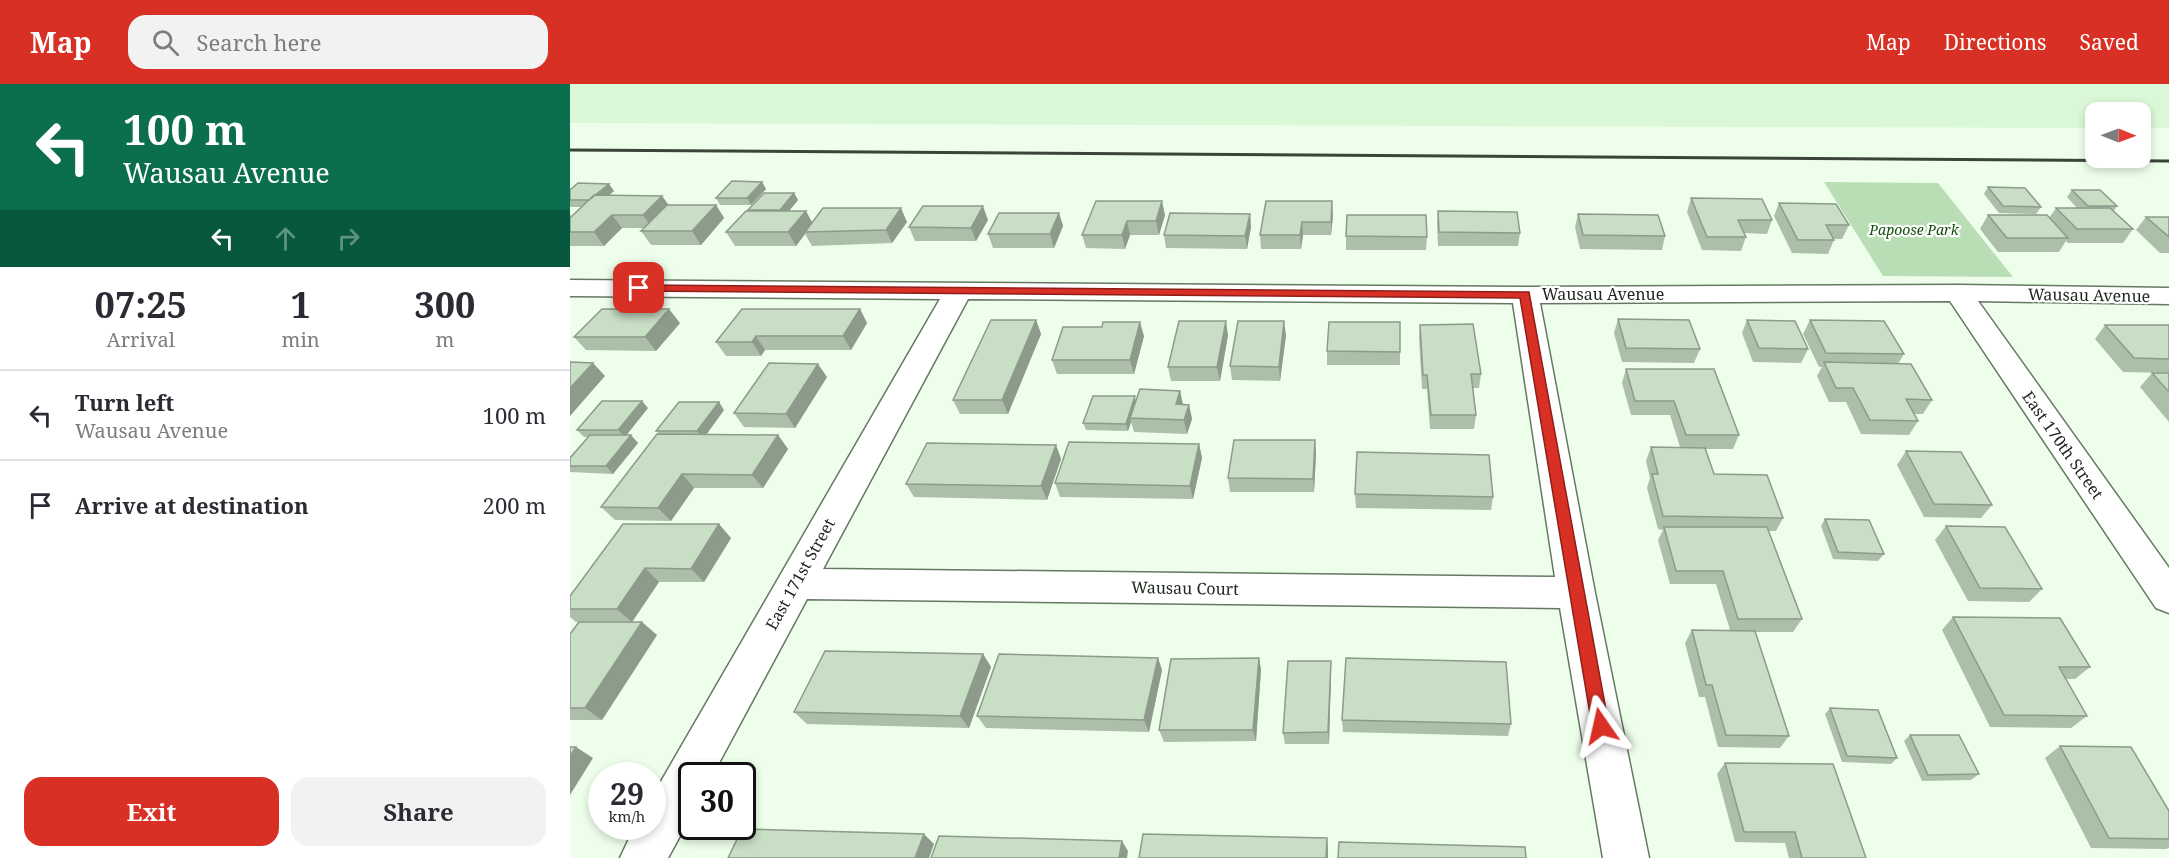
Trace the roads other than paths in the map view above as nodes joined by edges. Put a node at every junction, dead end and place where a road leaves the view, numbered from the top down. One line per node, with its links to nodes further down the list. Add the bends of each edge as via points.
1 (570, 288): 2 (street, Wausau Avenue)
2 (959, 290): 4 (street, Wausau Avenue); 6 (street, East 171st Street)
3 (1958, 293): 4 (street, Wausau Avenue); 5 (street, Wausau Avenue); 8 (street, East 170th Street)
4 (1525, 295): 7 (street)
5 (2169, 296)
6 (794, 584): 7 (street, Wausau Court); 9 (street, East 171st Street)
7 (1576, 593): 10 (street)
8 (2169, 597)
9 (643, 858)
10 (1626, 858)

